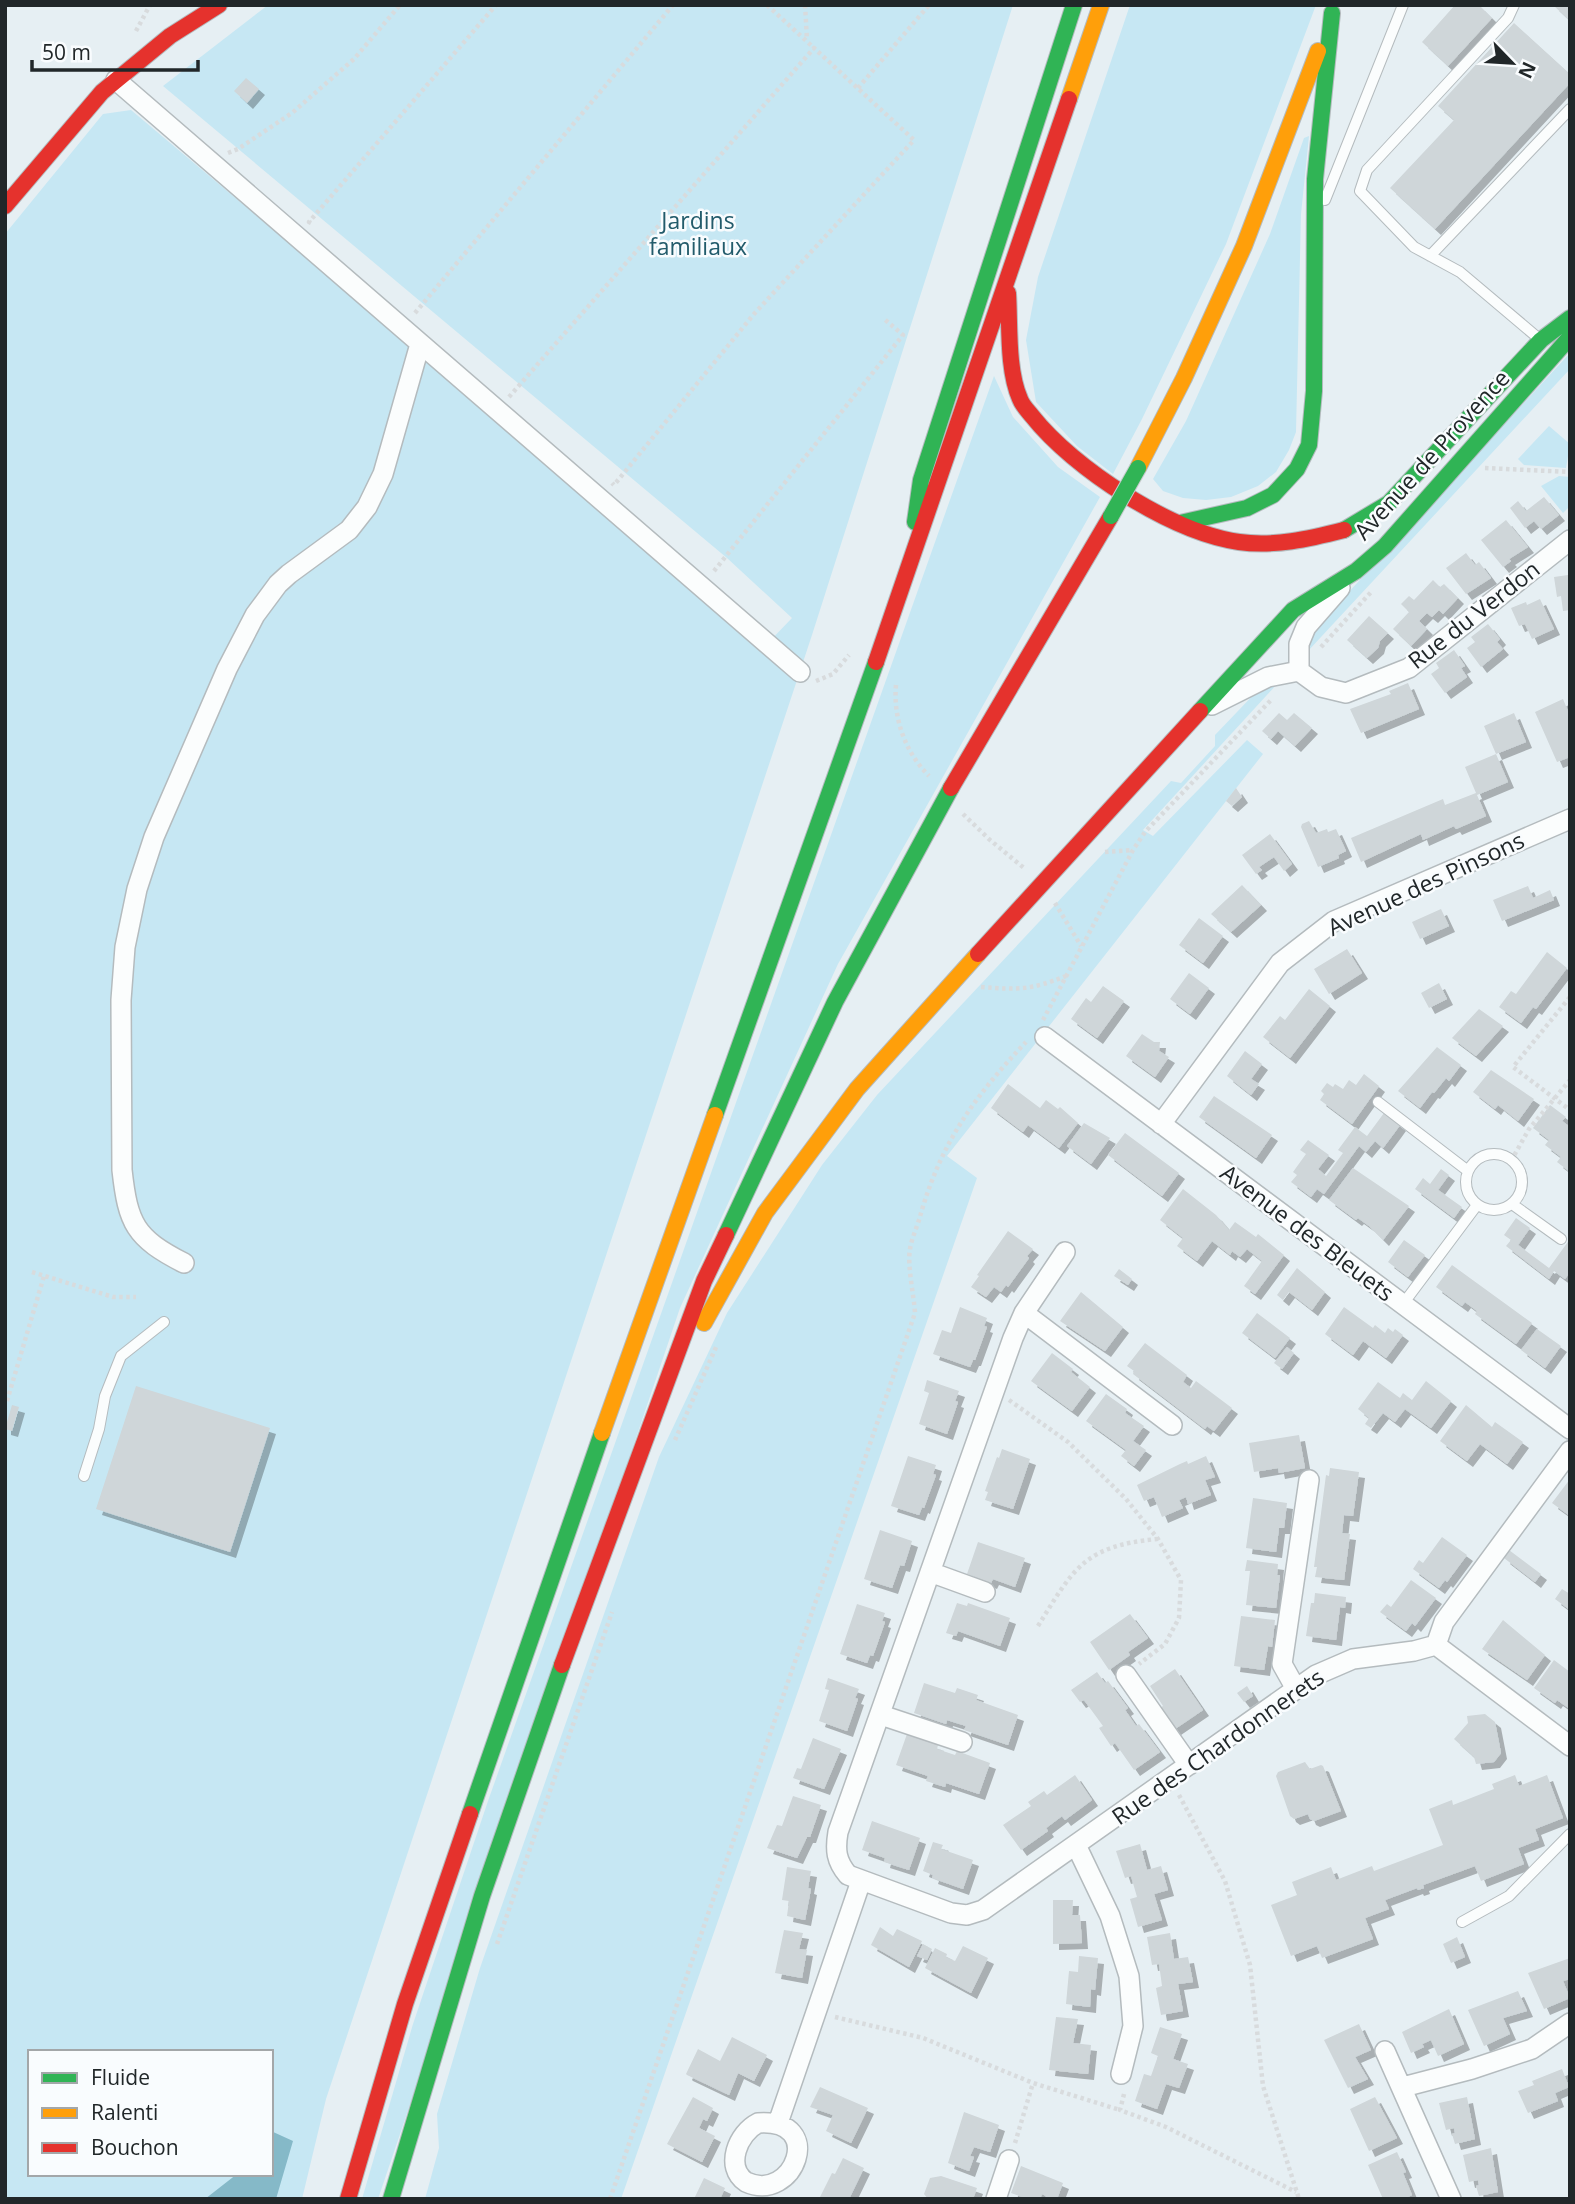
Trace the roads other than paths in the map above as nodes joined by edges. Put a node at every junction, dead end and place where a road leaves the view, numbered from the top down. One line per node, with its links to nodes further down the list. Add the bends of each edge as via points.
1 (219, 5): 7 (main road, via 170,36)
2 (1074, 5): 21 (main road, via 921,480)
3 (1101, 5): 12 (main road)
4 (1403, 5): 10 (lane)
5 (1514, 5): 11 (lane, via 1508,18 1367,170 1360,191 1414,247)
6 (1333, 9): 10 (main road, via 1315,179); 38 (main road, bridge, via 1244,246 1184,378 1138,468 946,797 835,1002 704,1280)
7 (116, 80): 9 (main road); 16 (street)
8 (1570, 108): 11 (lane)
9 (5, 206)
10 (1315, 226): 18 (main road, via 1314,391 1305,455 1273,495 1247,508)
11 (1430, 256): 15 (lane, via 1460,272)
12 (1008, 275): 18 (main road, via 1013,374 1020,400 1067,454 1090,472); 21 (main road)
13 (1570, 318): 15 (main road)
14 (1570, 337): 17 (main road, Avenue de Provence)
15 (1541, 340): 17 (lane); 18 (main road, via 1389,503 1348,529 1304,540 1241,542 1209,536)
16 (420, 344): 23 (street, via 503,404); 34 (street, via 375,493 349,530 289,573 256,615 167,804 137,889 121,987 124,1191 141,1235)
17 (1527, 384): 20 (main road, Avenue de Provence, via 1400,530)
18 (1180, 523)
19 (1570, 540): 22 (street, Rue du Verdon, via 1409,668 1346,694 1321,687)
20 (1356, 571): 22 (street, via 1306,627 1299,644); 24 (main road, Avenue de Provence, via 1293,610)
21 (907, 572): 64 (main road, via 557,1558 405,2004)
22 (1299, 671): 24 (street, via 1268,677)
23 (800, 672)
24 (1200, 711): 38 (main road, Avenue de Provence, via 857,1090 765,1213)
25 (1570, 819): 28 (street, Avenue des Pinsons, via 1334,921 1280,963)
26 (1039, 1036): 28 (street, Avenue des Bleuets)
27 (1378, 1102): 29 (lane)
28 (1161, 1124): 35 (street, Avenue des Bleuets)
29 (1468, 1171): 30 (lane, via 1489,1155 1511,1161 1522,1179); 31 (lane, via 1467,1190)
30 (1512, 1204): 31 (lane, via 1495,1210); 32 (lane)
31 (1477, 1205): 35 (lane)
32 (1562, 1239)
33 (1065, 1252): 36 (street, Rue des Chardonnerets)
34 (184, 1262)
35 (1403, 1304): 40 (street, Avenue des Bleuets)
36 (1024, 1313): 39 (street); 44 (street, Rue des Chardonnerets)
37 (164, 1322): 42 (lane, via 121,1356 105,1396)
38 (655, 1412): 65 (main road, via 482,1896)
39 (1172, 1425)
40 (1570, 1429)
41 (1570, 1451): 46 (street, via 1444,1622)
42 (85, 1476)
43 (1308, 1480): 48 (street, via 1282,1664)
44 (930, 1572): 45 (street); 49 (street, Rue des Chardonnerets)
45 (985, 1592)
46 (1436, 1645): 48 (street, Rue des Chardonnerets, via 1353,1659); 51 (street)
47 (1126, 1675): 52 (street)
48 (1297, 1689): 52 (street, Rue des Chardonnerets)
49 (881, 1715): 50 (street); 55 (street, Rue des Chardonnerets, via 836,1847 838,1863)
50 (962, 1742)
51 (1570, 1746)
52 (1189, 1765): 54 (street, Rue des Chardonnerets)
53 (1570, 1834): 56 (lane, via 1509,1896)
54 (1076, 1844): 55 (street, Rue des Chardonnerets, via 984,1910 967,1915); 59 (street, via 1110,1916 1129,1976 1133,2026)
55 (861, 1881): 61 (street)
56 (1462, 1922)
57 (1570, 2023): 60 (street, via 1532,2049)
58 (1385, 2051): 60 (street)
59 (1121, 2074)
60 (1403, 2087): 67 (street)
61 (778, 2123): 63 (street, via 797,2143 794,2172 785,2181); 63 (street, via 758,2123 740,2138 737,2169)
62 (1009, 2160): 66 (street)
63 (755, 2193)
64 (348, 2199)
65 (391, 2199)
66 (996, 2199)
67 (1451, 2199)

